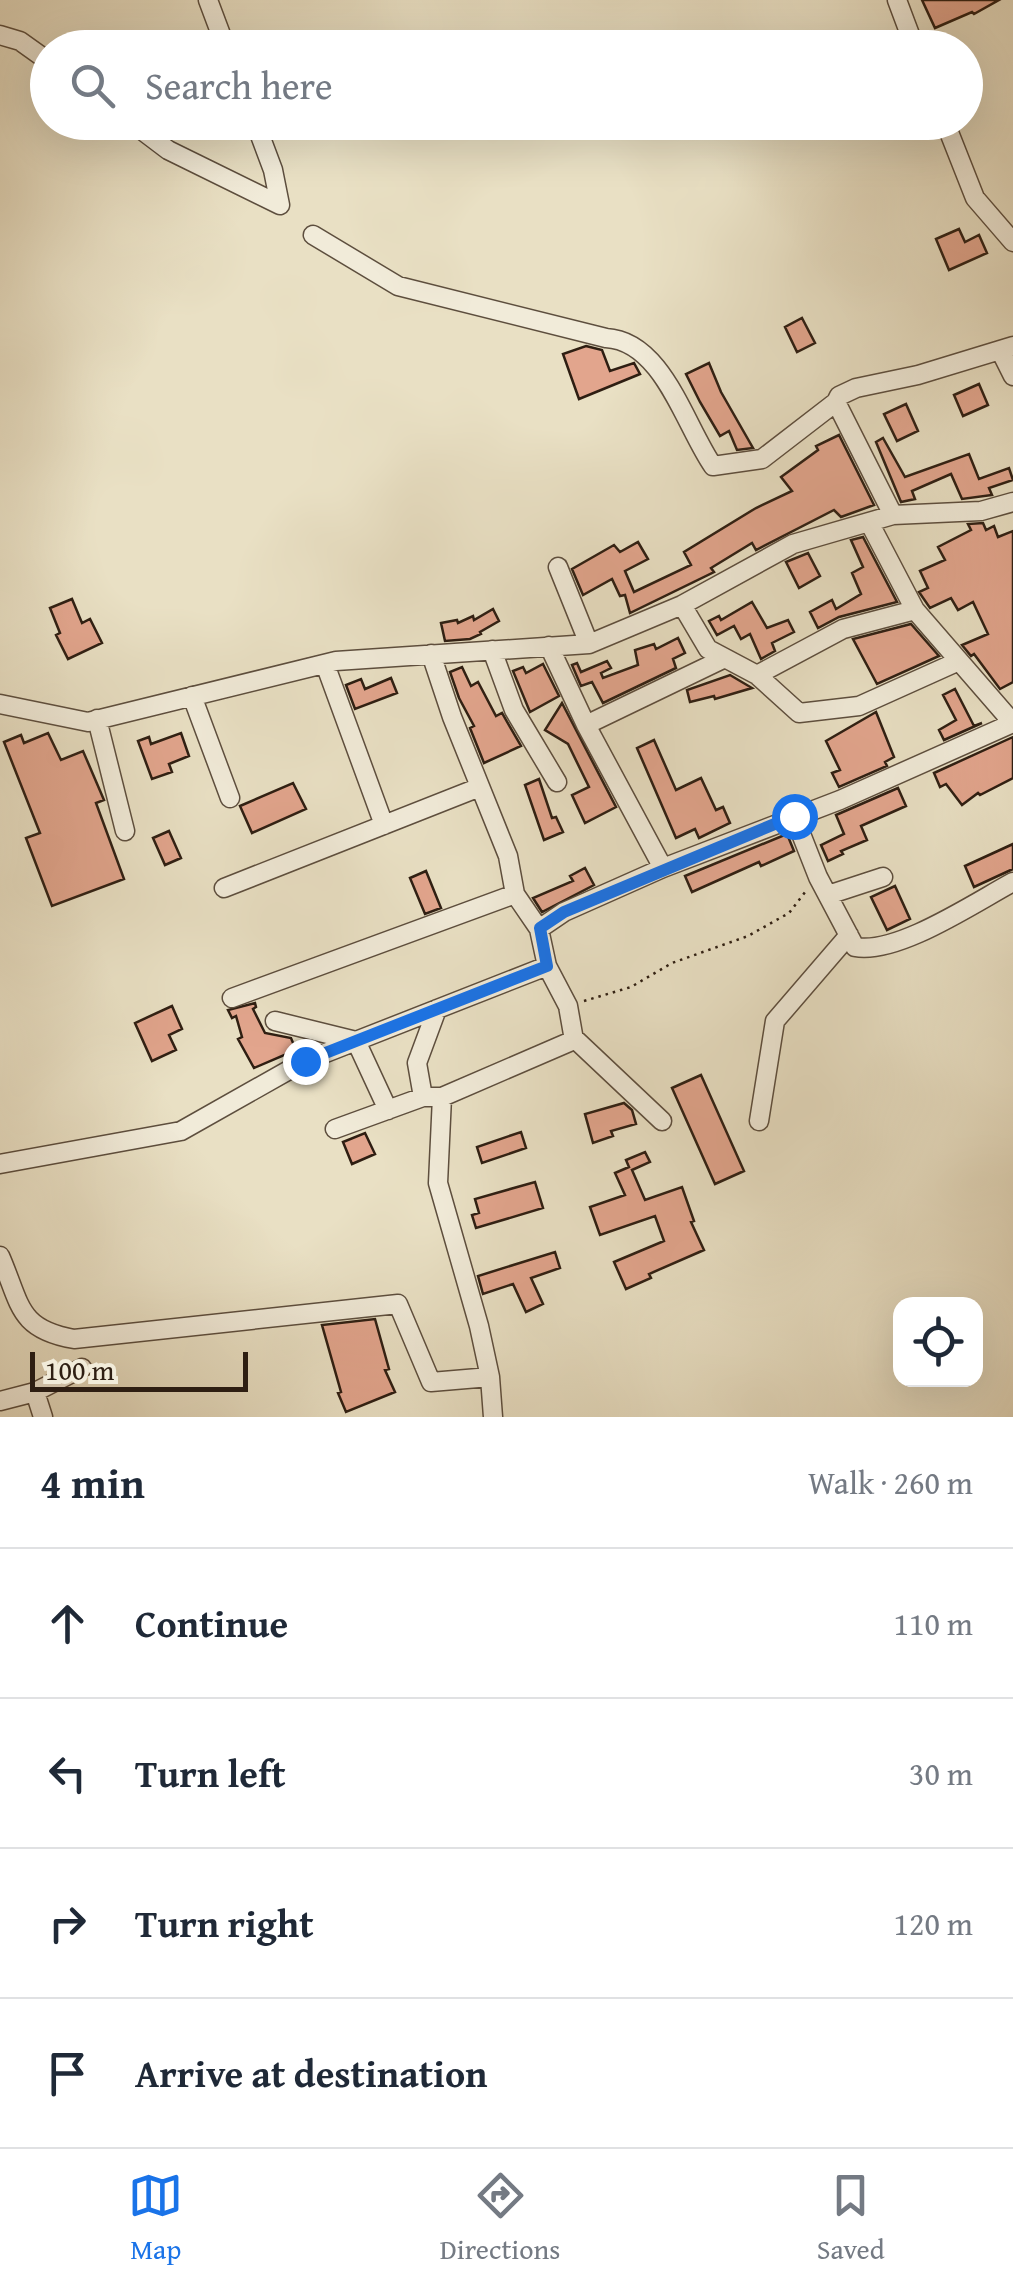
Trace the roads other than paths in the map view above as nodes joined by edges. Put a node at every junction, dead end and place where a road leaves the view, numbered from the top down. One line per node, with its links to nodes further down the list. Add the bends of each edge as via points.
1 (208, 0): 3 (street)
2 (897, 0): 4 (street)
3 (219, 30)
4 (908, 30)
5 (0, 35): 6 (street)
6 (30, 48)
7 (155, 140): 8 (street, via 280,205)
8 (262, 140)
9 (952, 140): 11 (street, via 974,198)
10 (314, 235): 14 (street, via 398,286 622,338 666,376 712,466 762,459)
11 (1013, 242)
12 (1006, 348): 13 (street); 14 (street, via 856,388)
13 (1013, 376)
14 (836, 402): 16 (street)
15 (1013, 502): 16 (street)
16 (892, 515): 17 (street)
17 (869, 522): 19 (street, via 793,544); 20 (street)
18 (558, 567): 21 (street)
19 (682, 605): 21 (street); 25 (street, via 708,649)
20 (916, 610): 26 (street); 28 (street, via 843,629)
21 (589, 644): 22 (street)
22 (549, 646): 23 (street); 33 (street)
23 (492, 650): 24 (street); 34 (street, via 514,710)
24 (431, 654): 27 (street); 35 (street)
25 (725, 658): 28 (street); 33 (street)
26 (959, 661): 28 (street, via 859,706 799,713); 32 (street)
27 (325, 664): 29 (street); 38 (street)
28 (757, 674)
29 (192, 696): 31 (street); 36 (street)
30 (0, 704): 31 (street)
31 (97, 719): 39 (street)
32 (1013, 723): 37 (street)
33 (586, 725): 40 (street)
34 (557, 782)
35 (480, 787): 38 (street); 44 (street, via 508,856)
36 (230, 798)
37 (794, 816): 40 (street); 45 (street)
38 (384, 825): 43 (street)
39 (124, 831)
40 (663, 868): 46 (street)
41 (884, 877): 45 (street)
42 (1013, 882): 47 (street, via 892,945 855,947)
43 (224, 888)
44 (515, 894): 46 (street); 49 (street)
45 (828, 895): 47 (street)
46 (540, 928): 48 (street)
47 (849, 935): 57 (street, via 775,1021)
48 (547, 966): 50 (street); 52 (street, via 568,1006)
49 (232, 998)
50 (437, 1009): 53 (street); 54 (street, via 417,1063)
51 (275, 1022): 53 (street)
52 (574, 1038): 54 (street); 56 (street)
53 (356, 1041): 55 (street); 59 (street, via 305,1061 181,1132)
54 (432, 1097): 55 (street); 62 (street, via 438,1183)
55 (388, 1110): 58 (street)
56 (662, 1121)
57 (759, 1121)
58 (335, 1130)
59 (0, 1164)
60 (0, 1256): 62 (street, via 30,1322 46,1334 74,1339 398,1304 431,1382)
61 (82, 1368): 63 (street)
62 (490, 1376): 66 (street)
63 (35, 1392): 64 (street); 65 (street)
64 (0, 1401)
65 (43, 1417)
66 (494, 1417)

